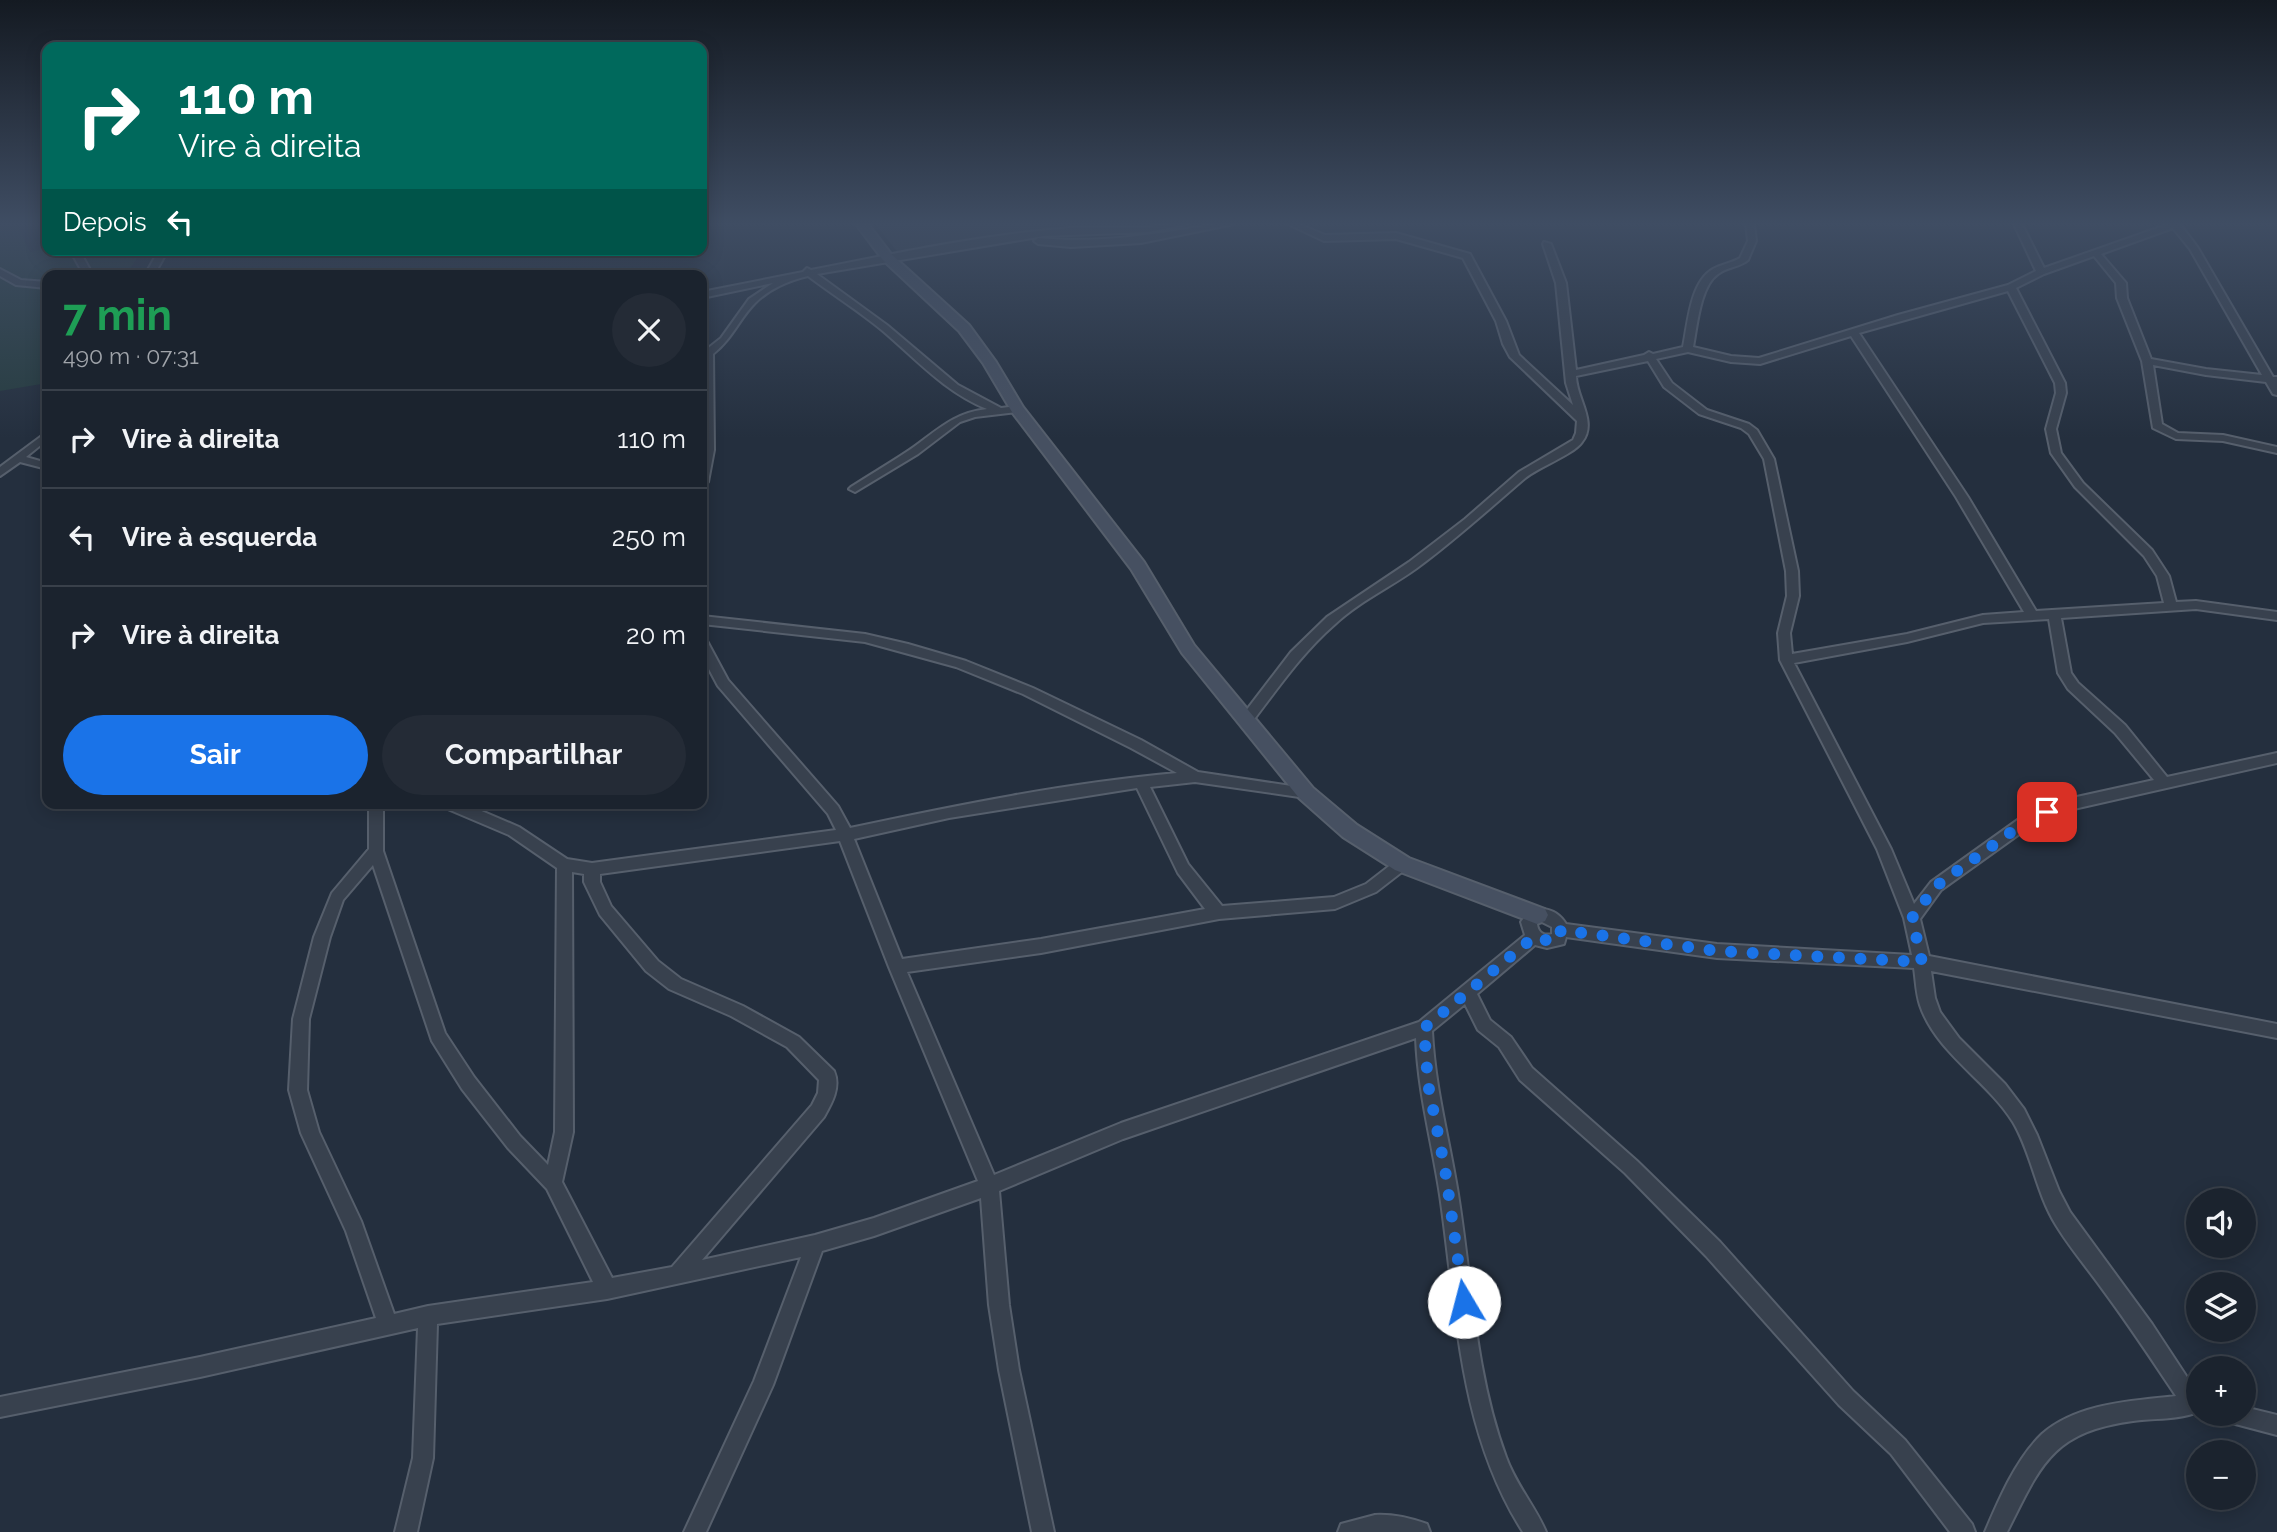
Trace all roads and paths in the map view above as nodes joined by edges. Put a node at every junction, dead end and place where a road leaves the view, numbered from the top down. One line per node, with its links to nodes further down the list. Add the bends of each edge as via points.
1 (760, 295): 13 (street)
2 (840, 295): 21 (street, via 957,392)
3 (929, 295): 20 (street, via 964,328)
4 (1488, 295): 22 (street, via 1515,357)
5 (1562, 295): 16 (street)
6 (1700, 295): 12 (street)
7 (1981, 295): 11 (street)
8 (2015, 295): 30 (street, via 2060,383 2051,429 2056,453 2079,485 2148,553 2163,576)
9 (2122, 295): 15 (street)
10 (2223, 295): 17 (street)
11 (1853, 332): 12 (street, via 1760,361); 32 (street, via 1962,497)
12 (1688, 349): 14 (street)
13 (707, 353)
14 (1650, 355): 16 (street); 36 (street, via 1668,385 1703,412 1745,426 1769,459 1792,571 1793,596 1784,633)
15 (2147, 361): 17 (street); 25 (street, via 2160,429 2176,436 2231,440)
16 (1571, 374): 22 (street, via 1570,386)
17 (2273, 379): 18 (street)
18 (2277, 392)
19 (707, 406): 24 (street)
20 (1017, 409): 21 (street); 37 (street, via 1138,566 1188,649)
21 (998, 410): 29 (street, via 956,419)
22 (1585, 422): 37 (street, via 1577,442 1522,474 1469,522 1331,620 1296,655)
23 (42, 440): 26 (street)
24 (707, 450)
25 (2277, 450)
26 (19, 459): 27 (street); 28 (street)
27 (42, 465)
28 (0, 473)
29 (855, 489)
30 (2171, 606): 31 (street); 33 (street, via 2233,608)
31 (2054, 613): 32 (street); 41 (street, via 2065,673 2073,686 2120,729)
32 (2032, 615): 36 (street, via 1983,619)
33 (2277, 616)
34 (707, 621): 39 (street, via 865,638 934,656 1028,691)
35 (707, 653): 45 (street, via 723,683 833,810)
36 (1786, 660): 52 (street, via 1879,839)
37 (1247, 719): 42 (street)
38 (2277, 758): 41 (street)
39 (1195, 778): 40 (street); 42 (street)
40 (1141, 782): 45 (street, via 949,812); 50 (street, via 1178,863 1198,893)
41 (2163, 782): 52 (street, via 2031,818 1936,886)
42 (1306, 793): 47 (street, via 1350,831)
43 (376, 809): 46 (street)
44 (462, 809): 48 (street, via 514,831)
45 (844, 835): 49 (street); 56 (street)
46 (376, 851): 60 (street, via 438,1036 468,1083); 66 (street, via 337,897 321,937 300,1019 298,1090 310,1133 354,1228)
47 (1402, 864): 50 (street, via 1371,888 1335,903); 51 (street)
48 (564, 865): 49 (street); 60 (street, via 564,1132)
49 (592, 869): 63 (street, via 592,882 605,909 652,966 675,984 793,1042 828,1077 827,1094 818,1111)
50 (1219, 913): 56 (street)
51 (1536, 915): 53 (street, via 1555,919); 54 (street, via 1528,927)
52 (1912, 918): 55 (street)
53 (1561, 930): 54 (street, via 1553,942); 55 (street, via 1717,951)
54 (1534, 937): 57 (street)
55 (1922, 962): 59 (street); 67 (street, via 1926,1000 1933,1016 2016,1112 2040,1159 2054,1204)
56 (897, 967): 61 (street)
57 (1468, 992): 58 (street); 78 (street, via 1484,1025 1505,1042 1526,1074 1631,1167 1713,1249 1846,1398 1898,1447)
58 (1424, 1028): 61 (street, via 1121,1131); 77 (street, via 1428,1084 1445,1169 1473,1372 1493,1448)
59 (2277, 1031)
60 (552, 1183): 64 (street)
61 (989, 1186): 62 (street); 74 (street, via 999,1305)
62 (815, 1244): 63 (street); 73 (street, via 763,1385)
63 (677, 1275): 64 (street)
64 (607, 1289): 65 (street)
65 (428, 1316): 66 (street); 72 (street, via 423,1458)
66 (388, 1324): 69 (street)
67 (2186, 1391)
68 (2186, 1406): 79 (street, via 2104,1416 2067,1429 2038,1454)
69 (0, 1407)
70 (2256, 1420): 71 (street)
71 (2277, 1425)
72 (406, 1532)
73 (695, 1532)
74 (1042, 1532)
75 (1349, 1532): 76 (street, via 1368,1524)
76 (1419, 1532)
77 (1535, 1532)
78 (1964, 1532)
79 (1996, 1532)

